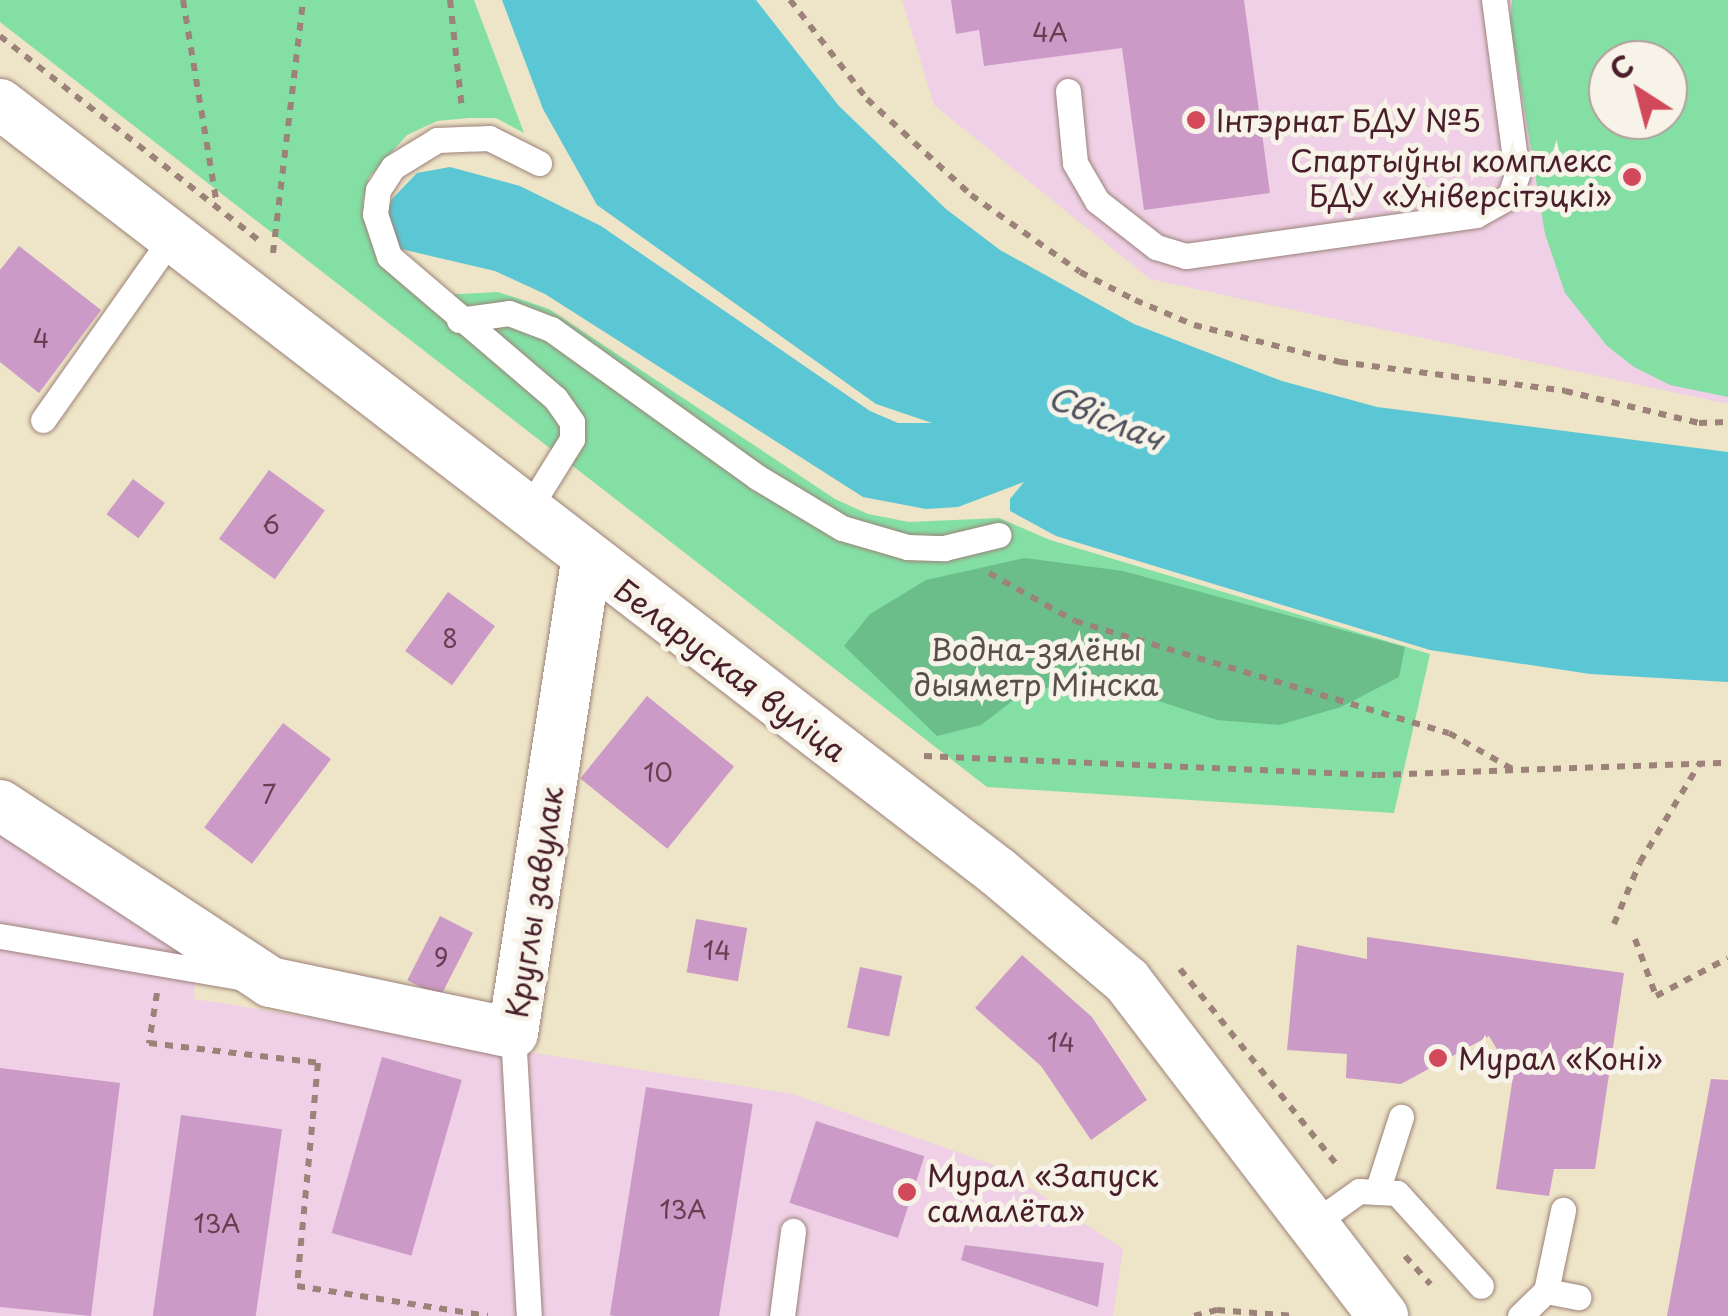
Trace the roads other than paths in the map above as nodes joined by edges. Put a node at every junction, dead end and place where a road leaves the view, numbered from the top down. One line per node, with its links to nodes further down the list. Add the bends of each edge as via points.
1 (1494, 0): 2 (lane, via 1517,174 1510,196 1476,215 1186,256 1156,247 1097,201 1083,176)
2 (1068, 90)
3 (0, 104): 5 (street, Беларуская вуліца)
4 (539, 163): 6 (lane, via 489,138 465,134 436,140 392,167 378,190 374,214 389,256)
5 (173, 236): 7 (lane); 8 (street, Беларуская вуліца)
6 (459, 320): 8 (lane, via 555,398 572,422 572,439); 9 (lane, via 509,314 551,329 758,477 842,528 907,547 944,548)
7 (43, 420)
8 (526, 513): 10 (street, Беларуская вуліца)
9 (998, 535)
10 (586, 561): 14 (street, Круглы завулак); 18 (street, Беларуская вуліца, via 998,872 1128,982)
11 (0, 805): 13 (street, Круглы завулак)
12 (0, 936): 13 (lane)
13 (270, 982): 14 (street, Круглы завулак)
14 (514, 1033): 23 (lane)
15 (1401, 1116): 16 (lane)
16 (1377, 1192): 18 (lane, via 1358,1191); 20 (lane, via 1397,1192)
17 (1563, 1210): 21 (lane)
18 (1310, 1226): 25 (street, Беларуская вуліца)
19 (793, 1231): 24 (lane)
20 (1481, 1286)
21 (1546, 1291): 22 (lane); 26 (lane)
22 (1578, 1297)
23 (529, 1316)
24 (782, 1316)
25 (1383, 1316)
26 (1520, 1316)

